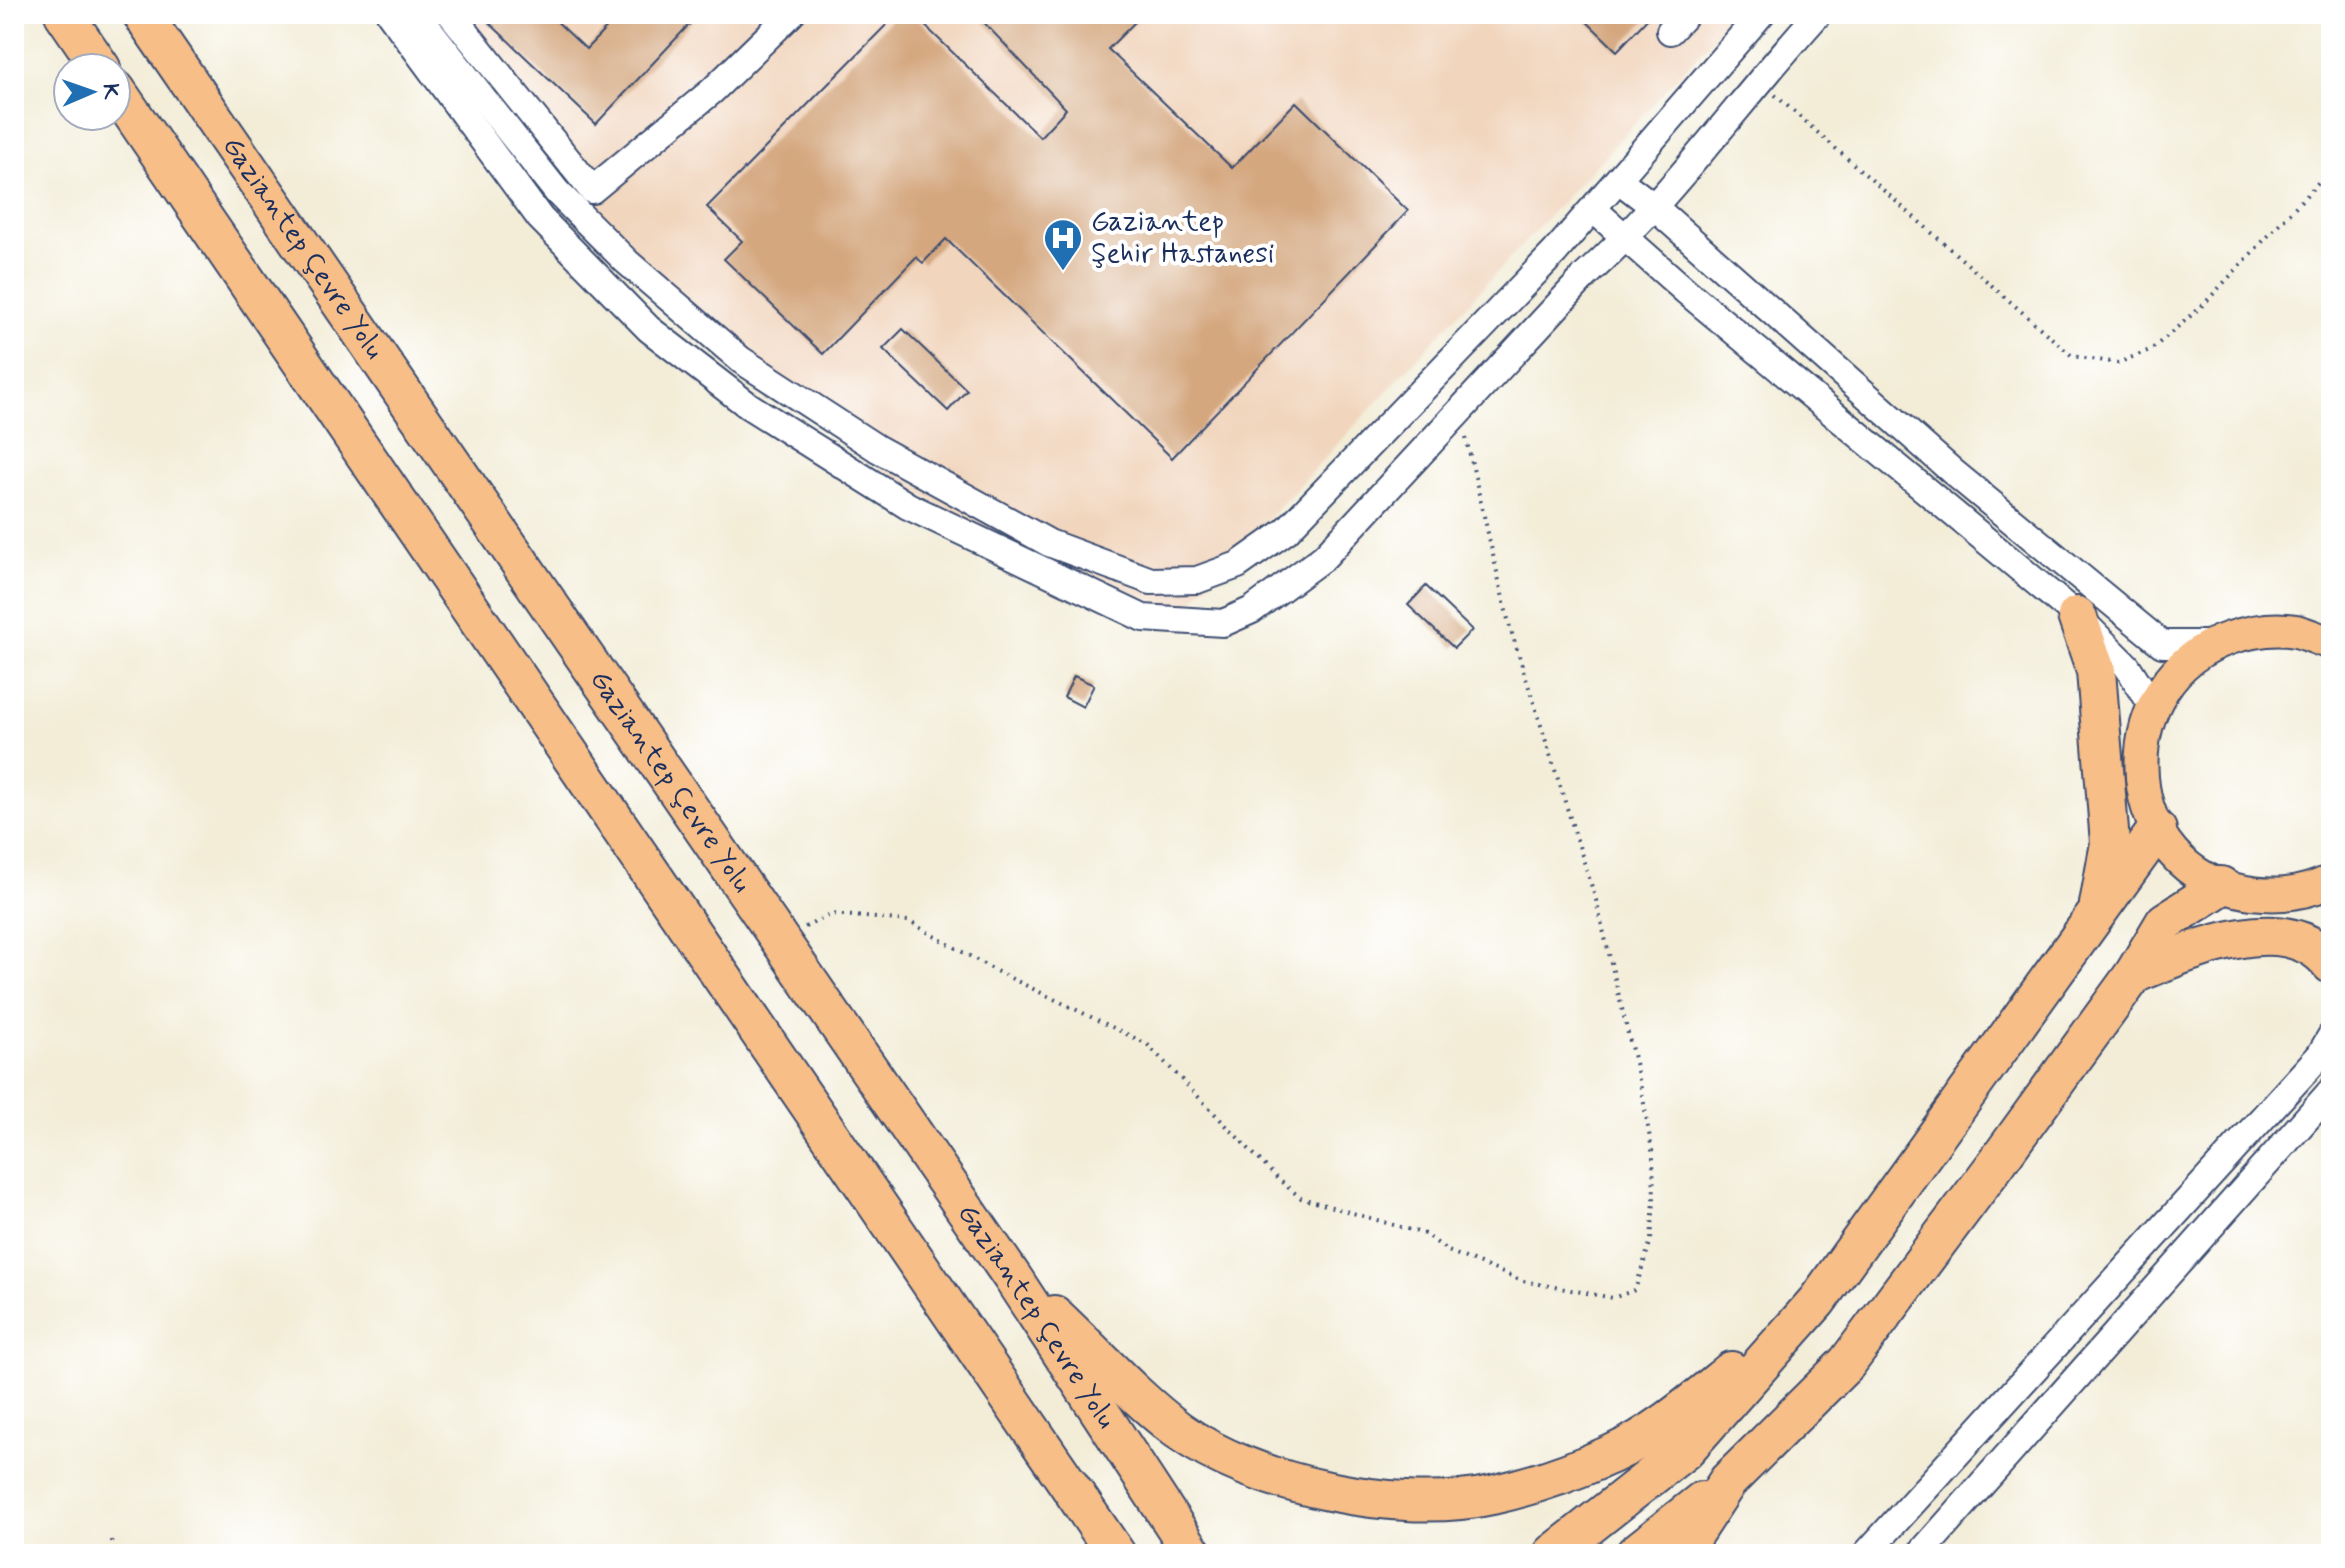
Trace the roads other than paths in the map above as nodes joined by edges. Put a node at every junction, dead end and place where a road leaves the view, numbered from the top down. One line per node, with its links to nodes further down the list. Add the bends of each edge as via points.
1 (64, 14): 9 (highway)
2 (142, 14): 27 (highway, Gaziantep Çevre Yolu)
3 (390, 14): 14 (street, via 540,218 649,329 749,406 908,506 1143,618 1223,623 1252,610 1324,557 1585,276)
4 (417, 14): 13 (street, via 557,192 627,262 741,360 878,449 1049,543 1151,581 1197,580 1238,565 1286,531)
5 (451, 14): 6 (street, via 592,190 712,91)
6 (791, 14)
7 (1761, 14): 11 (street)
8 (1818, 14): 12 (street)
9 (90, 52)
10 (132, 113): 30 (highway)
11 (1619, 180): 12 (street); 13 (street)
12 (1653, 206): 14 (street); 17 (street, via 1953,472 2162,644)
13 (1593, 209): 14 (street)
14 (1627, 239): 15 (street)
15 (2077, 616): 18 (street, via 2127,666); 22 (highway, via 2096,671 2110,843)
16 (2331, 643): 17 (main road, via 2296,631 2253,631)
17 (2212, 644): 18 (main road, via 2177,669)
18 (2152, 705): 19 (main road, via 2140,746 2142,789)
19 (2157, 830): 20 (main road, via 2184,863); 22 (highway)
20 (2221, 886): 21 (main road, via 2264,896); 24 (highway, via 2165,922)
21 (2327, 888)
22 (2096, 916): 28 (highway)
23 (2331, 964): 24 (highway, via 2315,947 2289,938 2219,939)
24 (2134, 974): 29 (highway, via 1847,1363)
25 (2331, 1036): 35 (street, via 2320,1055)
26 (2331, 1091): 36 (street)
27 (1012, 1277): 28 (highway, via 1179,1430 1254,1471 1342,1494 1412,1501 1490,1496 1614,1454 1679,1413); 31 (highway, Gaziantep Çevre Yolu)
28 (1817, 1301): 32 (highway, via 1685,1450)
29 (1728, 1481): 33 (highway); 34 (highway)
30 (1116, 1554)
31 (1193, 1554)
32 (1553, 1554)
33 (1635, 1554)
34 (1680, 1554)
35 (1866, 1554)
36 (1920, 1554)

